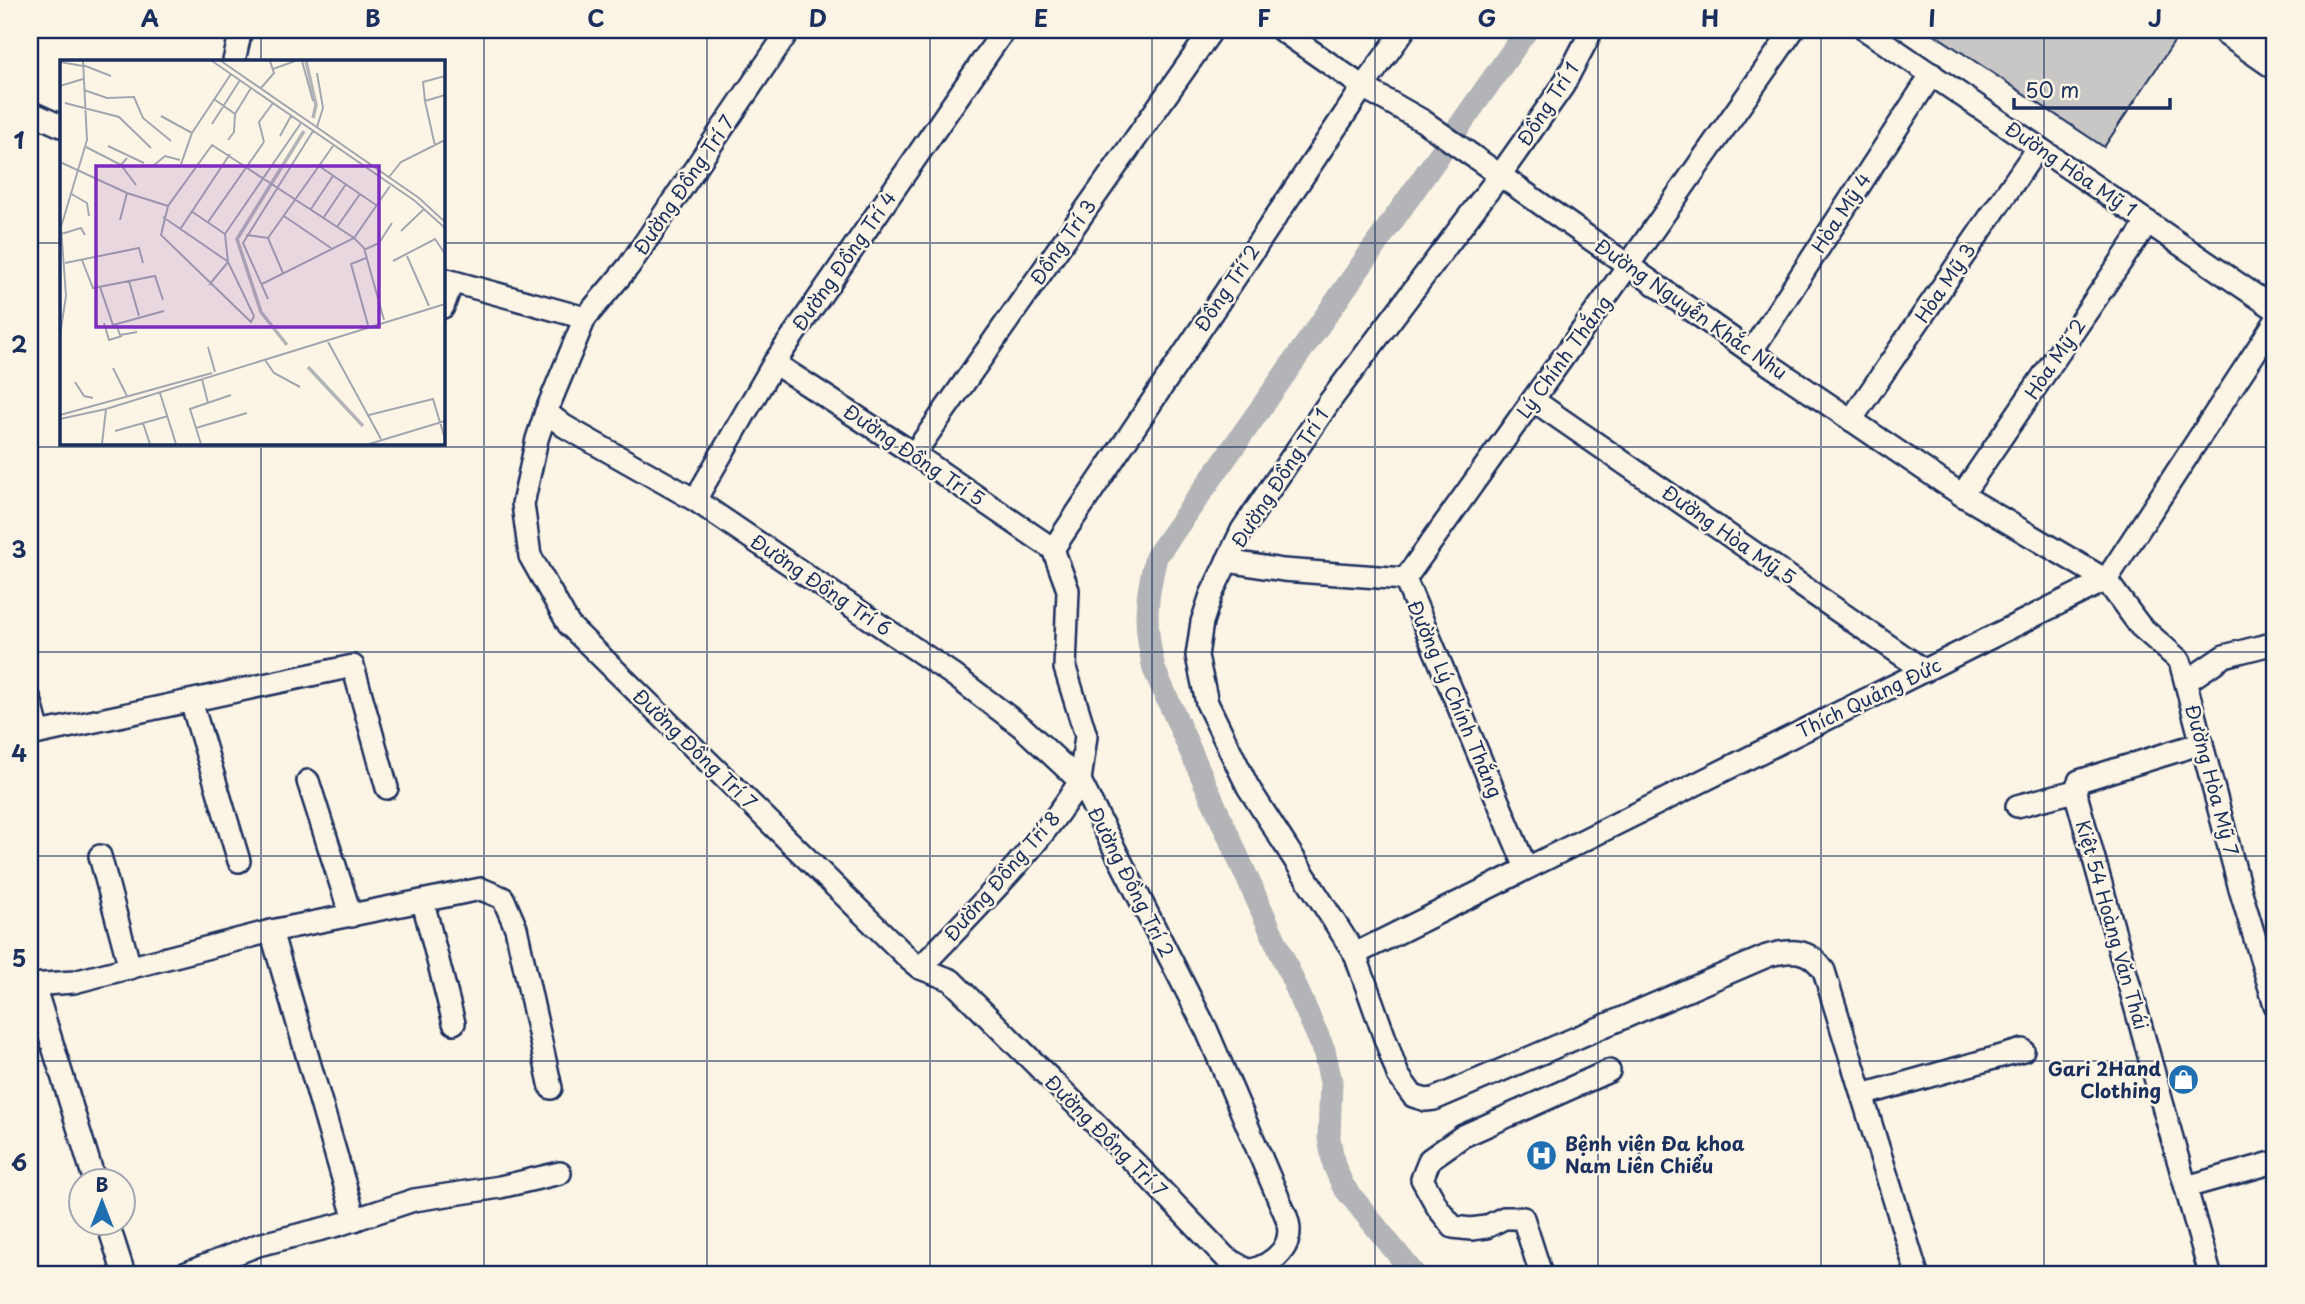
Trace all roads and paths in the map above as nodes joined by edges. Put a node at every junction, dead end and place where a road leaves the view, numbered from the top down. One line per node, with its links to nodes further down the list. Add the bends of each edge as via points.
1 (241, 30): 11 (street)
2 (789, 30): 24 (street, Đường Đồng Trí 7, via 629,266)
3 (1004, 30): 27 (street, Đường Đồng Trí 4)
4 (1212, 30): 31 (street, Đồng Trí 3)
5 (1282, 30): 14 (street, Đường Nguyễn Khắc Nhu)
6 (1404, 30): 14 (street, Đồng Trí 2)
7 (1592, 30): 18 (street, Đồng Trí 1, via 1563,86)
8 (1793, 30): 20 (street, Lý Chính Thắng)
9 (1866, 30): 13 (street, Đường Hòa Mỹ 1)
10 (2229, 30): 12 (highway)
11 (234, 60)
12 (2275, 62)
13 (1932, 74): 17 (street, Đường Hòa Mỹ 1); 26 (street, Hòa Mỹ 4)
14 (1363, 87): 18 (street, Đường Nguyễn Khắc Nhu, via 1423,121); 34 (street, Đồng Trí 2)
15 (30, 111): 16 (street)
16 (60, 126)
17 (2038, 147): 19 (street, Đường Hòa Mỹ 1); 30 (street, Hòa Mỹ 3)
18 (1492, 170): 20 (street, Đường Nguyễn Khắc Nhu); 35 (street, Đường Đồng Trí 1, via 1242,530)
19 (2148, 222): 23 (street, Đường Hòa Mỹ 1); 32 (street, Hòa Mỹ 2)
20 (1629, 266): 26 (street, Đường Nguyễn Khắc Nhu); 28 (street, Lý Chính Thắng)
21 (447, 280): 22 (street); 24 (street)
22 (444, 300)
23 (2275, 309)
24 (585, 318): 29 (street, Đường Đồng Trí 7)
25 (2275, 322): 37 (street)
26 (1751, 352): 30 (street, Đường Nguyễn Khắc Nhu)
27 (774, 363): 31 (street, Đường Đồng Trí 5); 33 (street, Đường Đồng Trí 4)
28 (1533, 400): 36 (street, Lý Chính Thắng); 39 (street, Đường Hòa Mỹ 5)
29 (546, 412): 33 (street, Đường Đồng Trí 6); 58 (street, Đường Đồng Trí 7, via 523,504 530,556 569,625)
30 (1851, 420): 32 (street, Đường Nguyễn Khắc Nhu)
31 (914, 454): 34 (street, Đường Đồng Trí 5)
32 (1962, 495): 37 (street, Đường Nguyễn Khắc Nhu)
33 (695, 500): 46 (street, Đường Đồng Trí 6, via 952,674 1022,727)
34 (1053, 548): 46 (street, via 1068,590 1065,668 1086,736)
35 (1227, 561): 36 (street, Đường Lý Chính Thắng); 56 (street, Đường Đồng Trí 1, via 1202,622 1197,656 1207,704 1248,787)
36 (1405, 579): 52 (street, Đường Lý Chính Thắng)
37 (2106, 580): 39 (street, Thích Quảng Đức); 40 (street, Đường Hòa Mỹ 7, via 2140,626 2180,661)
38 (2275, 643): 40 (street, via 2224,656)
39 (1925, 670): 52 (street, Thích Quảng Đức)
40 (2186, 682): 44 (street, Đường Hòa Mỹ 7)
41 (30, 699): 43 (street)
42 (191, 701): 43 (street); 47 (street, via 353,666); 51 (street)
43 (34, 734)
44 (2202, 743): 48 (street, via 2079,781); 60 (street, Đường Hòa Mỹ 7)
45 (308, 781): 54 (street)
46 (1080, 781): 58 (street, Đường Đồng Trí 8, via 989,895); 70 (street, Đường Đồng Trí 2, via 1207,1031)
47 (387, 788)
48 (2075, 792): 49 (street); 69 (street, Kiệt 54 Hoàng Văn Thái)
49 (2017, 806)
50 (100, 856): 57 (street)
51 (239, 862)
52 (1526, 868): 56 (street, Thích Quảng Đức)
53 (423, 902): 54 (street); 61 (street); 64 (street, via 481,889 503,898 516,928)
54 (351, 916): 55 (street)
55 (271, 932): 57 (street); 71 (street)
56 (1355, 954): 65 (street, Đường Đồng Trí 1, via 1398,1075 1413,1096 1426,1100 1767,956 1793,950 1811,956 1824,971)
57 (130, 968): 59 (street, via 74,982)
58 (920, 968): 70 (street, Đường Đồng Trí 7, via 951,980 1226,1258 1248,1271 1276,1259 1291,1228)
59 (32, 985): 67 (street)
60 (2275, 1005)
61 (454, 1023)
62 (2023, 1050): 65 (street)
63 (1609, 1071): 75 (street, via 1463,1136 1430,1160 1422,1179 1453,1227 1471,1229 1504,1218 1523,1218)
64 (551, 1088)
65 (1862, 1095): 76 (street)
66 (2275, 1162): 69 (street)
67 (91, 1168)
68 (560, 1173): 71 (street, via 414,1200)
69 (2186, 1186): 77 (street, Kiệt 54 Hoàng Văn Thái)
70 (1280, 1201)
71 (355, 1220): 74 (street, via 258,1245)
72 (113, 1238): 73 (street)
73 (124, 1274)
74 (184, 1274)
75 (1541, 1274)
76 (1917, 1274)
77 (2210, 1274)

